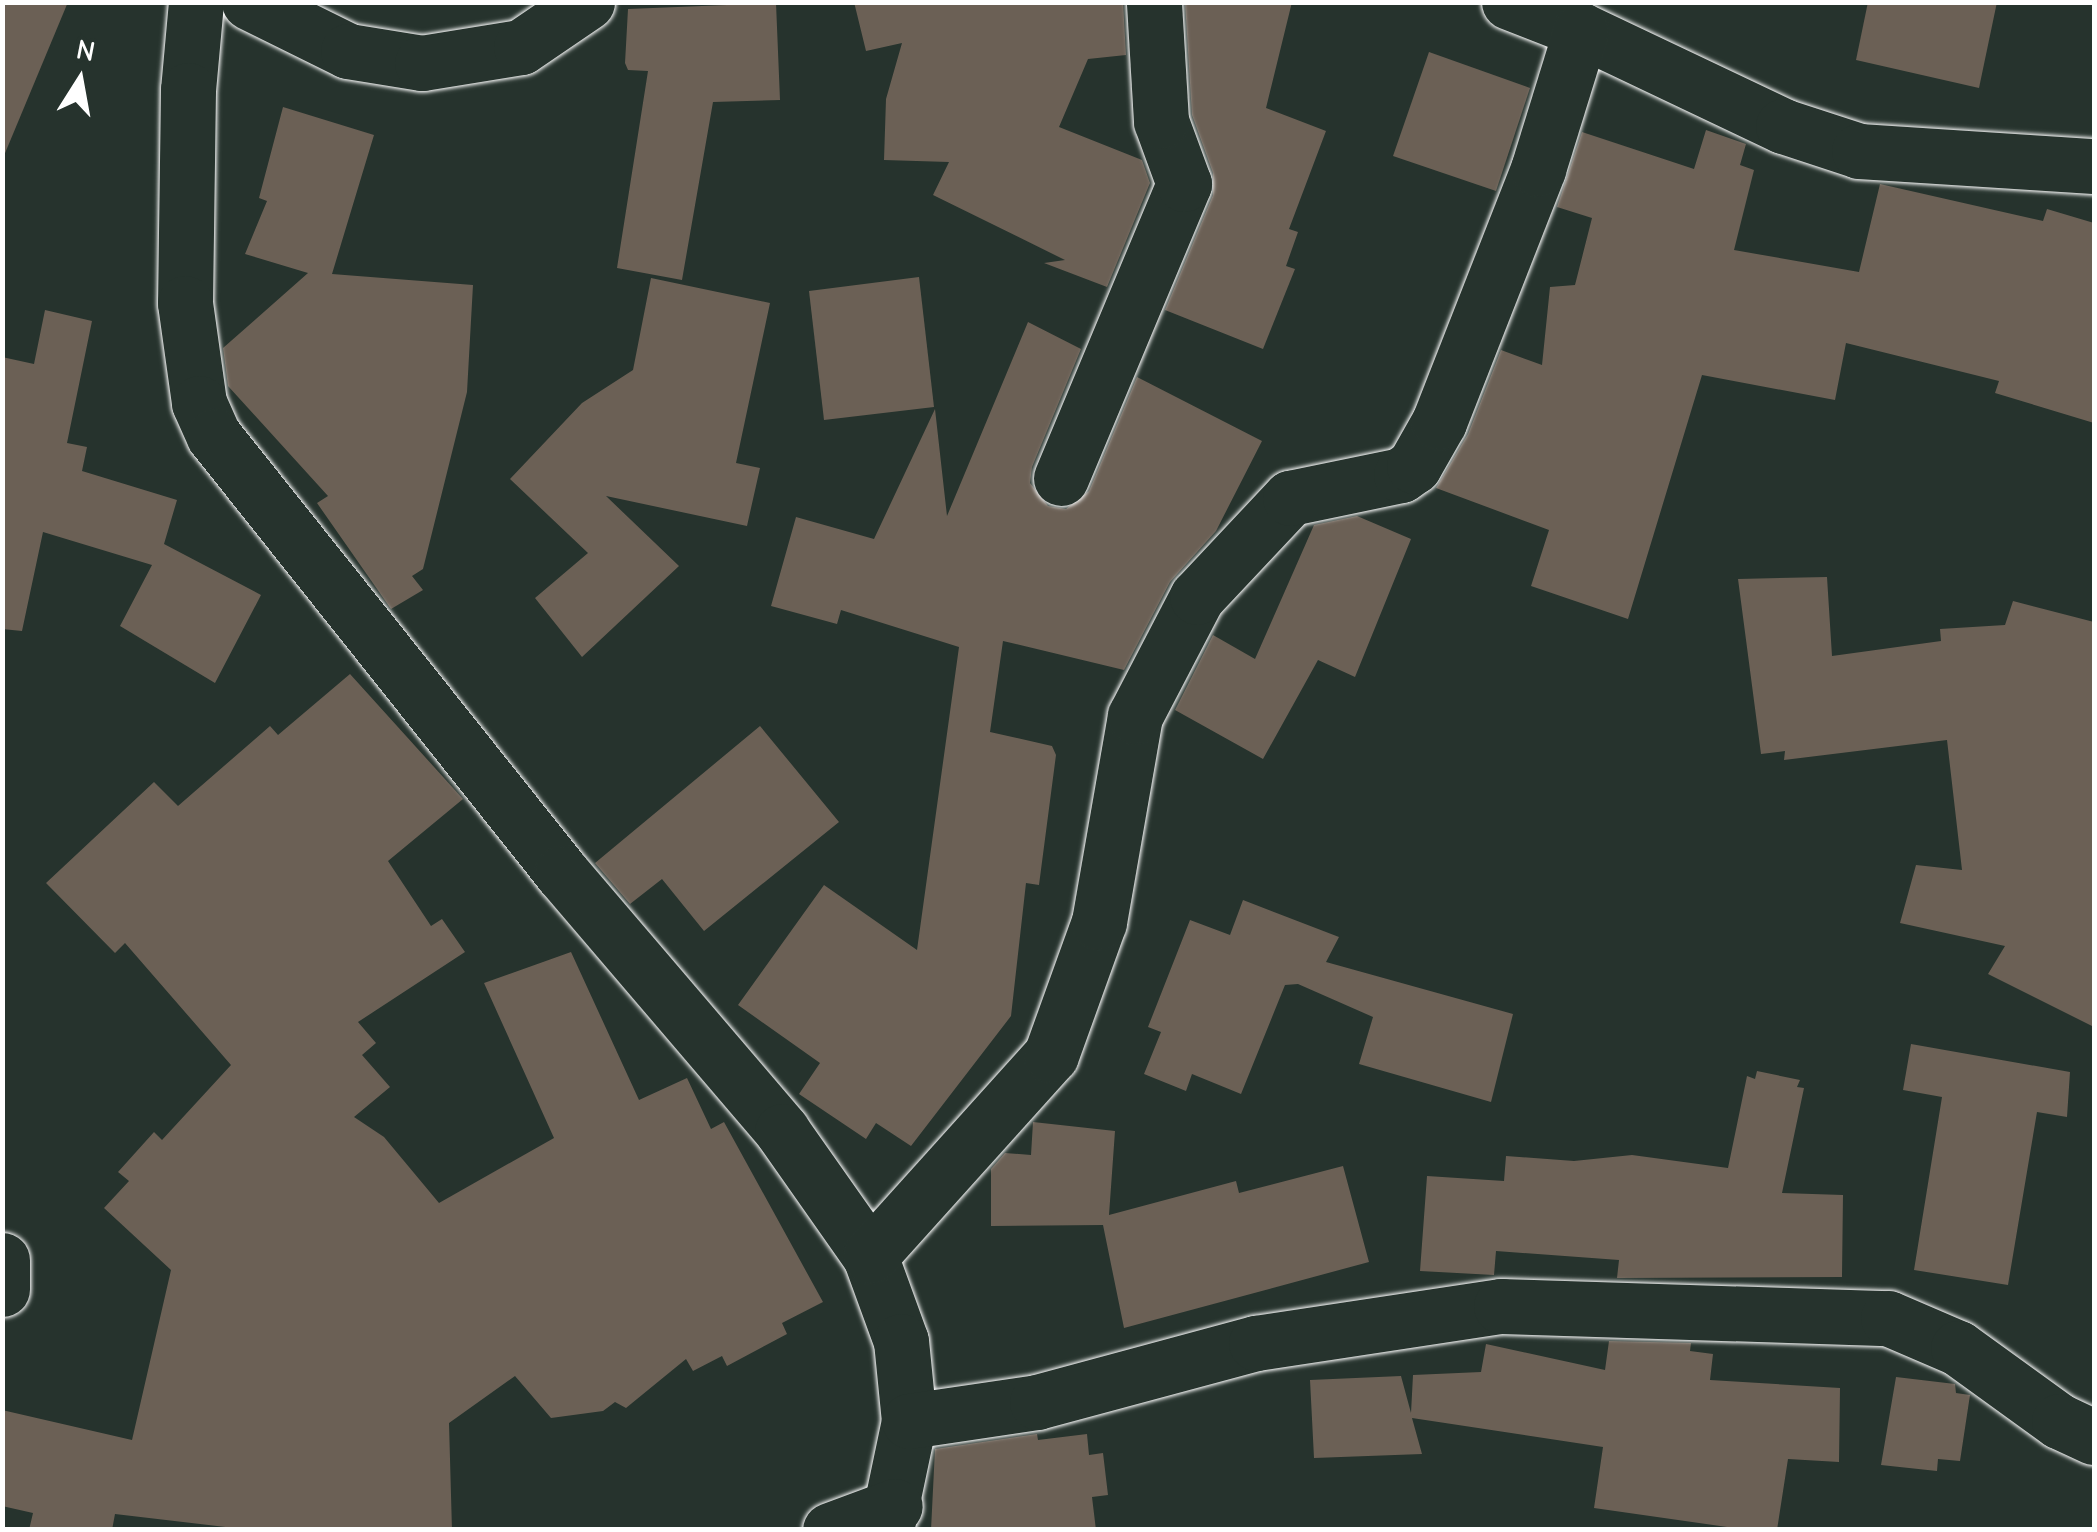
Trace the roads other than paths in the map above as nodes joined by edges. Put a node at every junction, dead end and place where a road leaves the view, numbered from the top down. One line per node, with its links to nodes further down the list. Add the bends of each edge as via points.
1 (196, 2): 9 (street, via 185,303 199,402 214,436 562,872 782,1131)
2 (249, 2): 3 (street, via 283,25 348,51 422,63 522,46)
3 (587, 2)
4 (1154, 2): 8 (street, via 1161,121 1184,184)
5 (1509, 2): 6 (street)
6 (1581, 30): 7 (street, via 1783,126 1860,151); 9 (street, via 1538,169 1422,452 1401,475 1290,498 1197,598 1135,716 1098,922 1051,1055)
7 (2094, 166)
8 (1060, 478)
9 (870, 1256): 12 (street, via 901,1340)
10 (2, 1260): 11 (street)
11 (2, 1289)
12 (909, 1421): 13 (street, via 1037,1402 1256,1343 1501,1306 1888,1318 1958,1348 2059,1421); 14 (street)
13 (2094, 1436)
14 (890, 1518): 15 (street)
15 (830, 1530)

